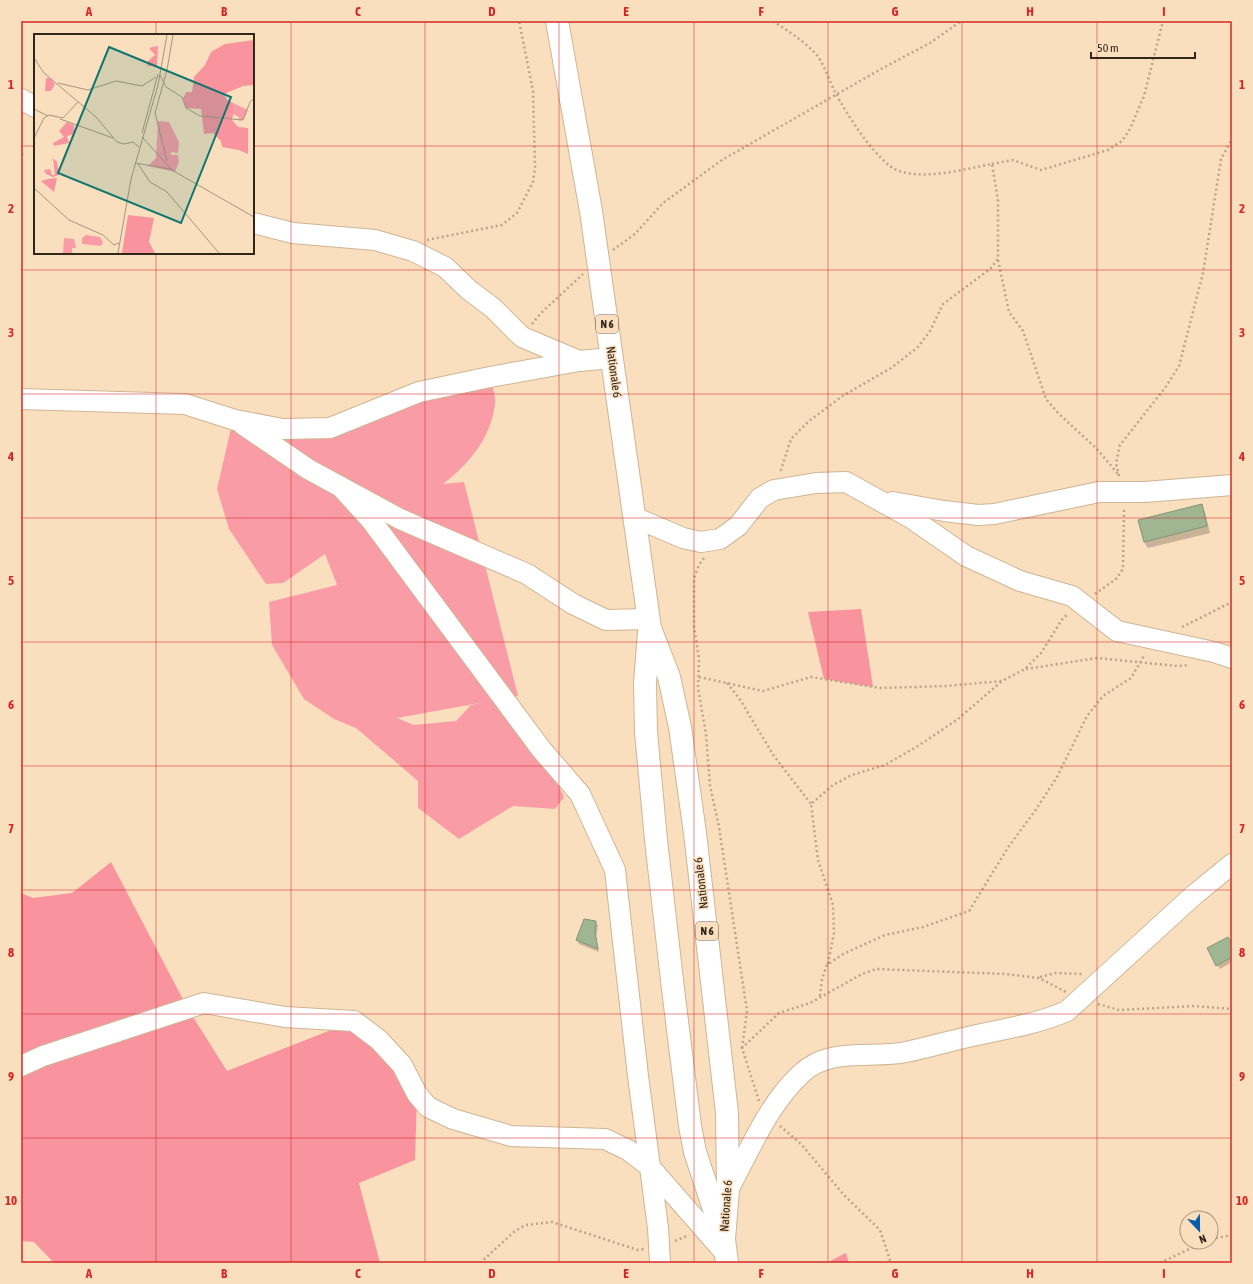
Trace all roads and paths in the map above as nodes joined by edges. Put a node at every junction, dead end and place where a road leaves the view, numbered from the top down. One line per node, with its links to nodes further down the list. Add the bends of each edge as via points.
1 (519, 21): 11 (path, via 533,91 534,182 517,213 502,225)
2 (557, 21): 13 (main road, Nationale 6 / N 6)
3 (773, 21): 6 (path, via 793,34 816,55)
4 (961, 21): 6 (path, via 930,43)
5 (1163, 21): 9 (path, via 1144,96 1122,141 1108,150 1054,168 1041,170 1013,160)
6 (836, 95): 9 (path, via 883,162 899,171 930,174); 13 (path, via 722,160 663,203 635,234)
7 (21, 99): 8 (street)
8 (34, 107)
9 (992, 164): 12 (path, via 998,201)
10 (254, 223): 14 (street, via 293,233 375,240 413,252 445,267)
11 (426, 240)
12 (998, 259): 19 (path, via 1009,312 1024,331 1046,399 1097,449); 22 (path, via 990,269 943,304 930,331 918,347 891,368 844,395 809,421 791,439)
13 (598, 261): 14 (path, via 541,313); 15 (main road, Nationale 6 / N 6)
14 (522, 337): 16 (street)
15 (612, 358): 16 (street); 24 (main road, Nationale 6 / N 6)
16 (578, 361): 18 (street, via 419,392 330,428 283,429)
17 (21, 399): 18 (street, via 184,404)
18 (235, 420): 21 (street, via 308,469)
19 (1119, 475)
20 (1232, 485): 23 (street, via 1145,492 1099,492 994,514 978,515)
21 (341, 487): 27 (street, via 400,518 527,574 573,604 606,620); 43 (street, via 371,520 541,749 580,794 615,870)
22 (774, 490): 23 (street, via 816,482 846,482); 25 (street, via 760,498 738,526)
23 (877, 500): 28 (street, via 911,518 966,556 1020,581 1072,596 1117,631)
24 (634, 517): 25 (street, via 682,538 701,542); 27 (main road, Nationale 6 / N 6)
25 (720, 539): 41 (path, via 699,565 694,578 694,626 699,659 698,688 706,734 710,786 719,827 747,1011)
26 (1232, 602): 28 (path)
27 (649, 624): 44 (main road, Nationale 6 / N 6, via 669,677 680,727 695,833 727,1113); 49 (main road, Nationale 6 / N 6, via 645,683 646,732 674,997 695,1152)
28 (1159, 640): 29 (street); 30 (path)
29 (1232, 658)
30 (1138, 663): 31 (path, via 1178,666); 32 (path, via 1097,658); 37 (path, via 1131,678 1103,696 1087,716 1057,777 1009,846 969,911 923,927 885,935 843,954)
31 (1193, 664)
32 (1025, 669)
33 (1002, 681): 35 (path, via 958,719 918,746 885,765 852,775 833,785)
34 (726, 682): 35 (path, via 774,756)
35 (811, 804): 37 (path, via 818,860 833,905 834,933)
36 (1232, 864): 38 (street)
37 (827, 965): 40 (path)
38 (1112, 970): 39 (path, via 1089,974 1055,973); 44 (street, via 1067,1011 1043,1021 904,1053 819,1060 802,1072 777,1099)
39 (1039, 978)
40 (820, 997)
41 (742, 1048)
42 (21, 1066): 43 (street, via 42,1056 204,1003 285,1017 354,1021 378,1040 402,1065 417,1094 428,1107 453,1119 511,1136 605,1139 628,1150)
43 (649, 1166): 45 (street); 50 (street)
44 (728, 1190): 49 (main road, Nationale 6 / N 6)
45 (704, 1228): 49 (street); 50 (path)
46 (1232, 1235): 47 (path)
47 (1219, 1237)
48 (1187, 1250): 52 (path)
49 (726, 1252)
50 (659, 1256): 51 (path, via 552,1222 526,1225 515,1231)
51 (480, 1263)
52 (1160, 1263)

